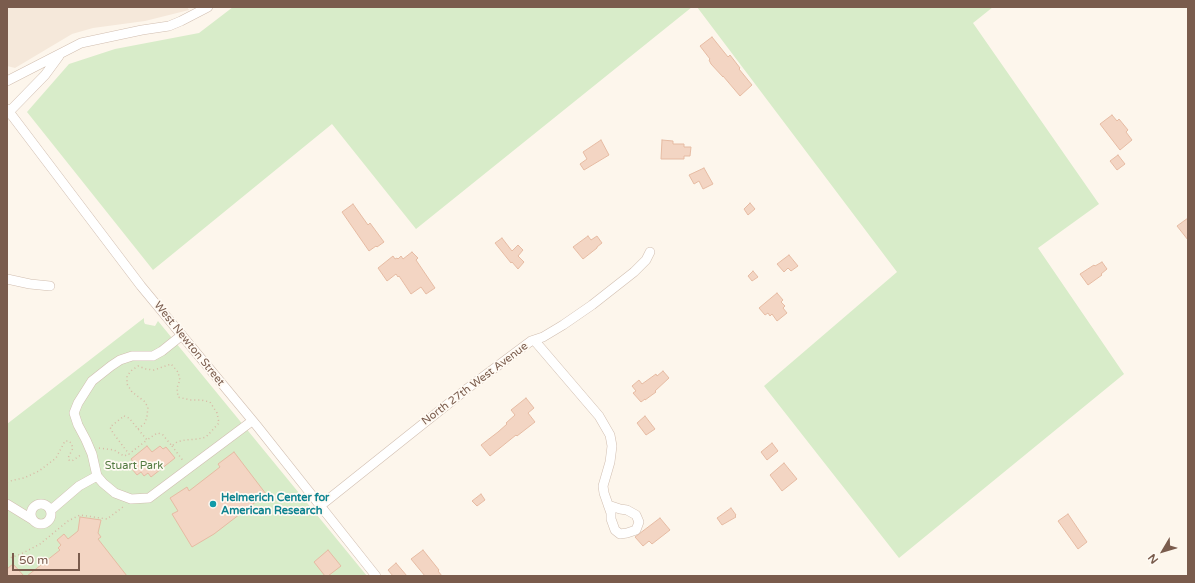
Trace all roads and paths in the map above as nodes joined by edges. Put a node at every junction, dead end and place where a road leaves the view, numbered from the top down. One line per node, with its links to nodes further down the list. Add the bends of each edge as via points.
1 (208, 7): 2 (street, via 169,26 82,44)
2 (60, 55): 3 (street); 4 (street, via 45,75)
3 (7, 81)
4 (8, 112): 8 (street, West Newton Street)
5 (650, 252): 9 (street, North 27th West Avenue, via 634,272 592,305 563,325)
6 (7, 278): 7 (street)
7 (50, 286)
8 (182, 335): 10 (street, West Newton Street); 14 (street, via 153,356 132,356 120,360 92,381 74,413)
9 (534, 340): 20 (street, via 599,416 610,436 610,462 603,486); 22 (street, North 27th West Avenue, via 468,388)
10 (252, 421): 16 (street); 22 (street, West Newton Street)
11 (138, 429): 12 (path); 13 (path, via 145,423 148,406 132,392 127,384 127,376 138,366 154,370 172,364 180,380 177,388 178,397 210,402 217,412 219,423 206,437 177,442); 15 (path, via 124,416 110,427)
12 (147, 440): 13 (path, via 158,433); 15 (path)
13 (172, 446): 16 (path)
14 (90, 450): 15 (path, via 101,448 114,450 124,456); 17 (street); 18 (path, via 72,461 69,460 72,443 65,441 56,458 39,471)
15 (129, 454)
16 (189, 468): 17 (street, via 149,498 131,499 115,493)
17 (97, 476): 23 (street, via 79,486)
18 (7, 482)
19 (7, 504): 24 (street)
20 (608, 505)
21 (124, 506): 25 (path, via 107,519 80,514 40,544)
22 (320, 506): 26 (street, West Newton Street)
23 (51, 510): 24 (street, via 50,519 44,523); 24 (street, via 46,504 36,504 31,510)
24 (33, 520)
25 (7, 559)
26 (376, 576)

